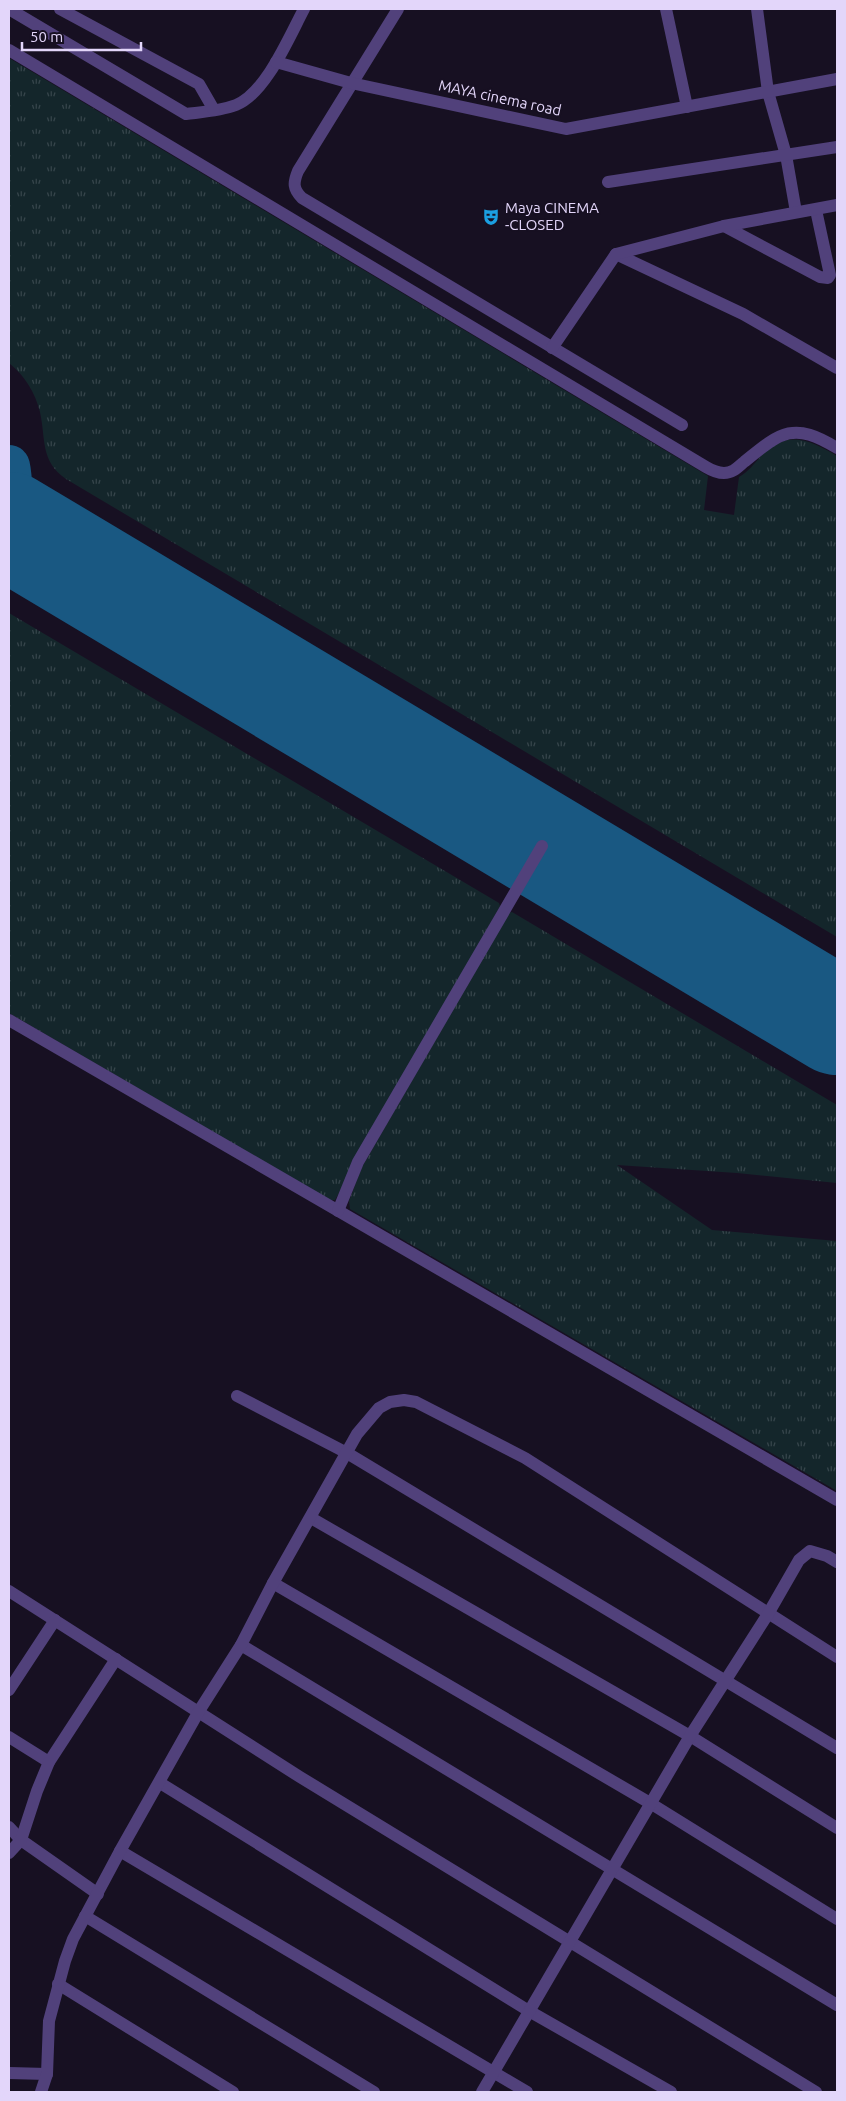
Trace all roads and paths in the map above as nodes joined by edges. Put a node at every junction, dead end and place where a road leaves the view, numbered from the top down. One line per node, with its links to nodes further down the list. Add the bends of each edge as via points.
1 (9, 9): 13 (street, via 186,114)
2 (60, 9): 13 (street, via 198,84)
3 (304, 9): 8 (street)
4 (398, 9): 10 (street)
5 (666, 9): 12 (street)
6 (757, 9): 11 (street)
7 (9, 50): 25 (street, via 706,467 725,473 734,471 771,440 791,432 812,434)
8 (276, 62): 10 (street, MAYA cinema road); 13 (street, via 251,96 236,105)
9 (837, 79): 11 (street, MAYA cinema road)
10 (351, 83): 12 (street, MAYA cinema road, via 566,129); 22 (street, via 298,171 294,184 296,193)
11 (768, 92): 12 (street, MAYA cinema road); 15 (street)
12 (686, 107)
13 (214, 110)
14 (837, 147): 15 (street)
15 (786, 155): 16 (street); 19 (street)
16 (608, 182)
17 (837, 205): 18 (street)
18 (816, 210): 19 (street); 20 (street, via 828,278 820,277)
19 (796, 212): 20 (street)
20 (724, 226): 21 (street)
21 (616, 254): 22 (street); 23 (street, via 743,314)
22 (552, 348): 24 (street)
23 (837, 368)
24 (682, 425)
25 (837, 448)
26 (542, 846): 28 (street, via 358,1162)
27 (9, 1020): 28 (street)
28 (338, 1211): 31 (street)
29 (237, 1396): 30 (street)
30 (347, 1453): 32 (street); 36 (street, via 357,1434 379,1408 390,1402 416,1402 525,1458); 41 (street)
31 (837, 1500)
32 (311, 1518): 34 (street); 44 (street)
33 (837, 1562): 36 (street, via 810,1551 799,1560)
34 (273, 1583): 38 (street); 49 (street)
35 (9, 1590): 37 (street)
36 (768, 1614): 39 (street); 41 (street)
37 (55, 1620): 40 (street); 42 (street)
38 (241, 1645): 43 (street); 55 (street)
39 (837, 1657)
40 (116, 1659): 43 (street); 47 (street)
41 (724, 1680): 44 (street); 46 (street)
42 (9, 1690)
43 (199, 1712): 48 (street); 59 (street)
44 (690, 1736): 49 (street); 51 (street)
45 (9, 1737): 47 (street)
46 (837, 1748)
47 (49, 1762): 52 (street)
48 (160, 1783): 53 (street); 62 (street)
49 (650, 1803): 55 (street); 58 (street)
50 (9, 1827): 52 (street)
51 (837, 1828)
52 (21, 1840): 54 (street); 56 (street)
53 (120, 1851): 56 (street); 63 (street)
54 (9, 1853)
55 (612, 1869): 59 (street); 61 (street)
56 (98, 1894): 57 (street)
57 (85, 1916): 60 (street, via 64,1961); 68 (street)
58 (837, 1919)
59 (568, 1942): 62 (street); 72 (street)
60 (58, 1984): 65 (street, via 49,2020); 67 (street)
61 (837, 2005)
62 (529, 2011): 63 (street); 71 (street)
63 (493, 2072): 69 (street); 70 (street)
64 (9, 2073): 65 (street)
65 (47, 2074): 66 (street)
66 (41, 2092)
67 (233, 2092)
68 (374, 2092)
69 (482, 2092)
70 (527, 2092)
71 (671, 2092)
72 (816, 2092)

